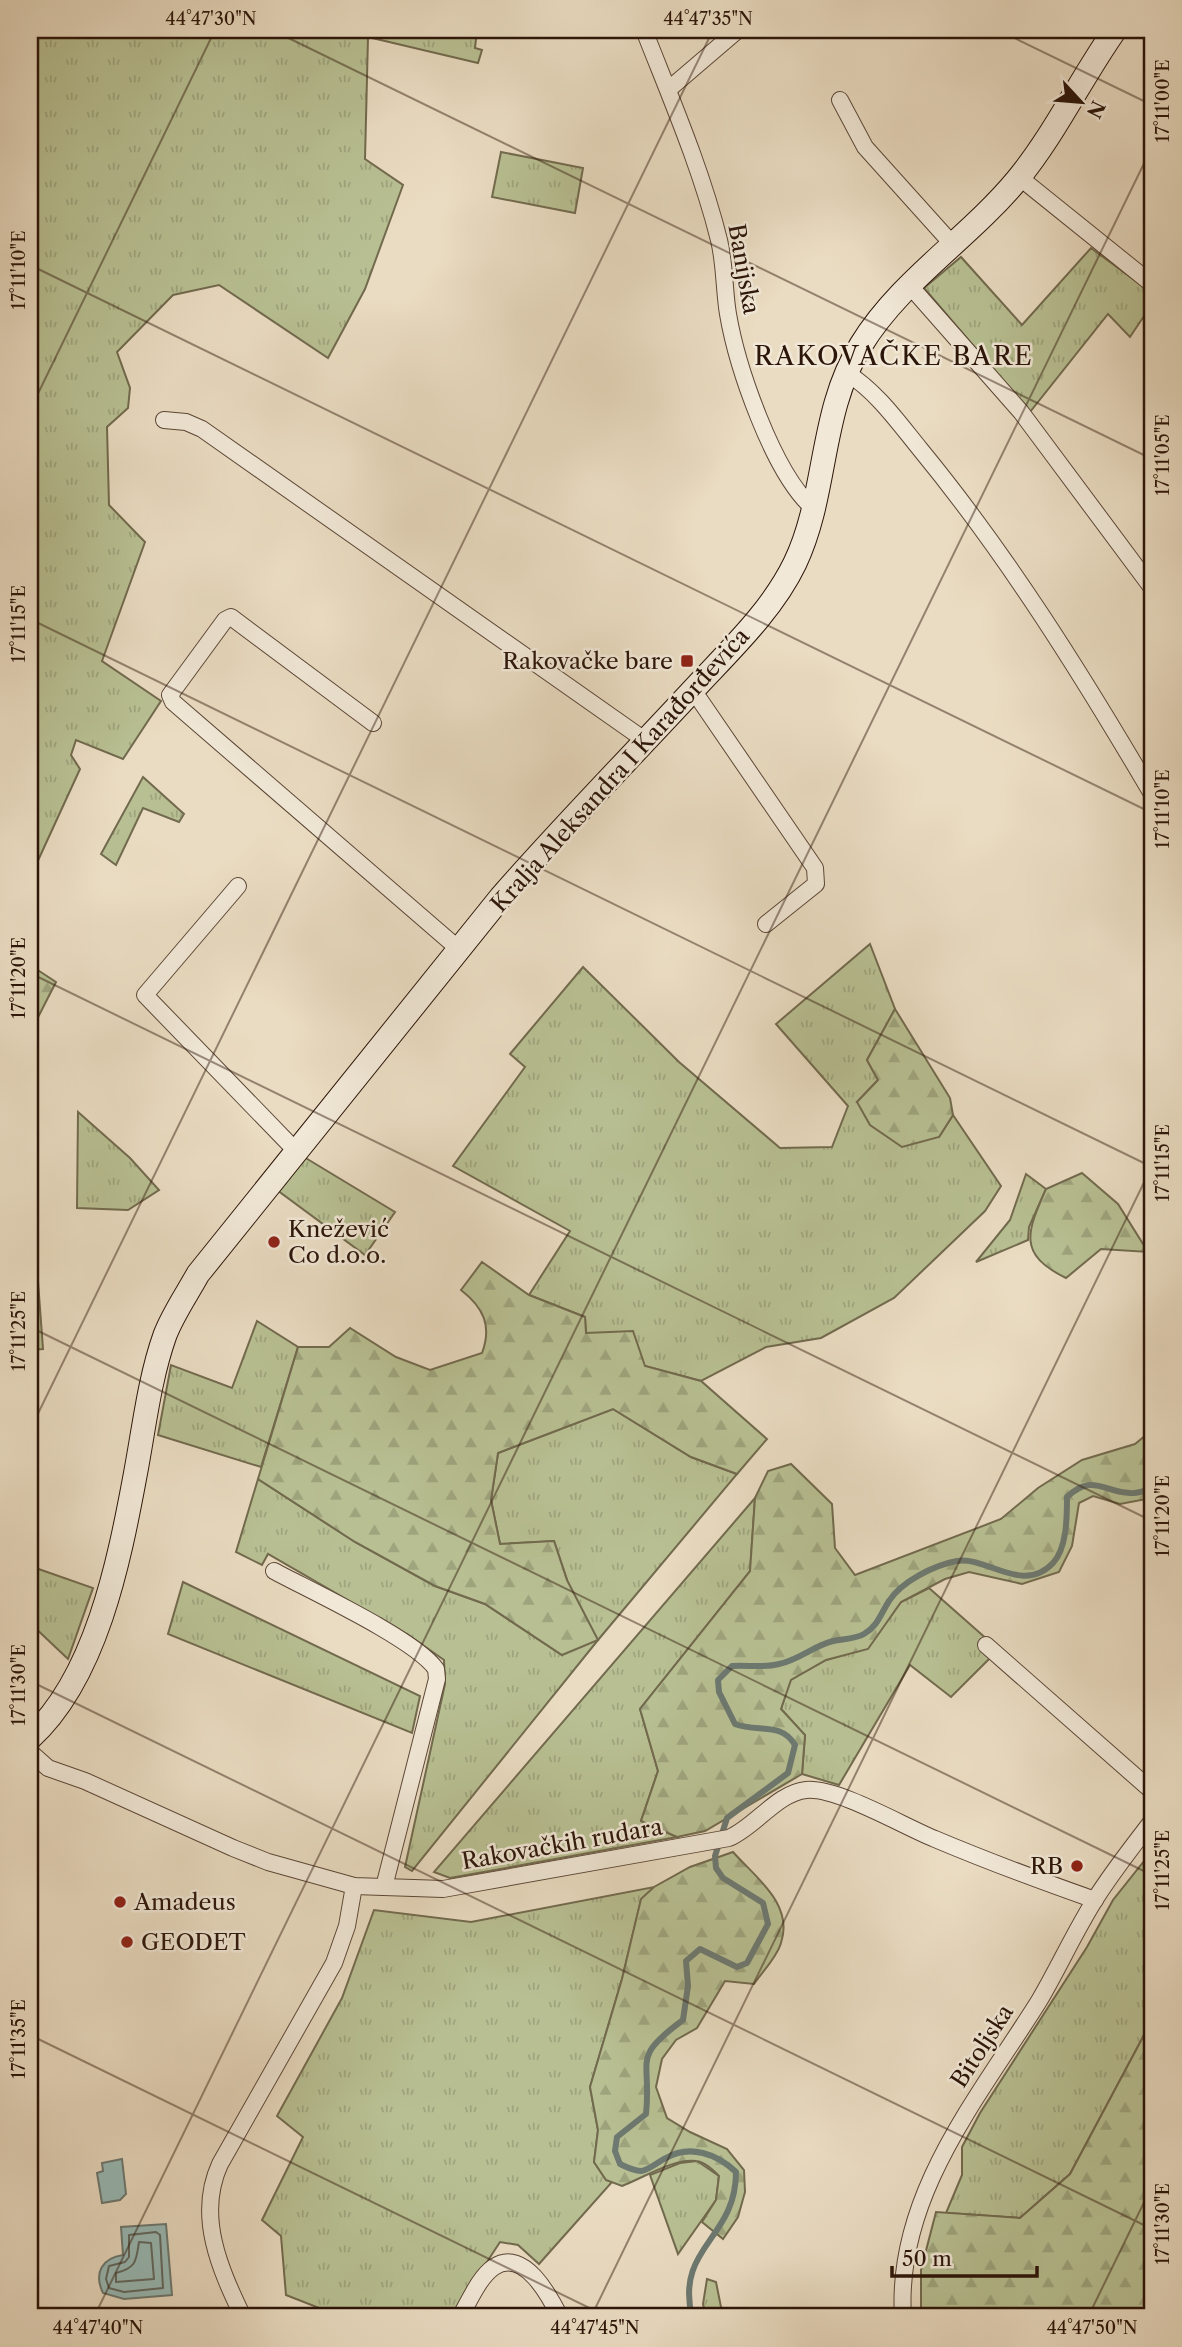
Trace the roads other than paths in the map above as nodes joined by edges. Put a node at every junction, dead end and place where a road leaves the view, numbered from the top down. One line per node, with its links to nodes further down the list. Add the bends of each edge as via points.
1 (644, 30): 4 (street, Banijska)
2 (738, 30): 4 (street)
3 (1115, 30): 6 (street, Kralja Aleksandra I Karađorđevića)
4 (669, 89): 12 (street, Banijska, via 720,242 728,314 748,391 800,497)
5 (840, 100): 7 (street, via 864,147)
6 (1019, 177): 7 (street, Kralja Aleksandra I Karađorđevića); 8 (street)
7 (954, 246): 9 (street, Kralja Aleksandra I Karađorđevića)
8 (1152, 284)
9 (911, 287): 10 (street, Kralja Aleksandra I Karađorđevića, via 861,345); 13 (street, via 1037,432)
10 (847, 373): 12 (street, Kralja Aleksandra I Karađorđevića, via 830,419); 17 (street, via 873,393 945,479 1034,604)
11 (164, 420): 16 (street, via 202,429)
12 (812, 507): 14 (street, Kralja Aleksandra I Karađorđevića, via 795,562 780,589)
13 (1152, 588)
14 (693, 690): 16 (street, Kralja Aleksandra I Karađorđevića); 19 (street, via 815,868 816,884)
15 (373, 723): 20 (street, via 231,617 170,695)
16 (646, 741): 20 (street, Kralja Aleksandra I Karađorđevića, via 551,840)
17 (1152, 794)
18 (238, 886): 21 (street, via 145,995)
19 (766, 924)
20 (461, 951): 21 (street, Kralja Aleksandra I Karađorđevića)
21 (297, 1152): 24 (street, Kralja Aleksandra I Karađorđevića, via 198,1274 165,1334 97,1626 68,1696)
22 (274, 1571): 29 (street, via 382,1629 436,1669 425,1731)
23 (986, 1645): 26 (street)
24 (30, 1738)
25 (30, 1752): 28 (street, Rakovačkih rudara, via 48,1768 85,1780 188,1830 268,1862)
26 (1152, 1791)
27 (1152, 1821): 30 (street, Bitoljska)
28 (354, 1886): 29 (street, Rakovačkih rudara); 31 (street, via 334,1963 220,2164 209,2193 212,2238)
29 (384, 1888): 30 (street, Rakovačkih rudara, via 443,1889 729,1838 749,1829 798,1792 823,1791)
30 (1095, 1900): 34 (street, Bitoljska, via 1049,1984 956,2129 926,2189 903,2273)
31 (243, 2317)
32 (460, 2317): 33 (street, via 486,2274 505,2263 522,2266 532,2274)
33 (561, 2317)
34 (903, 2317)

